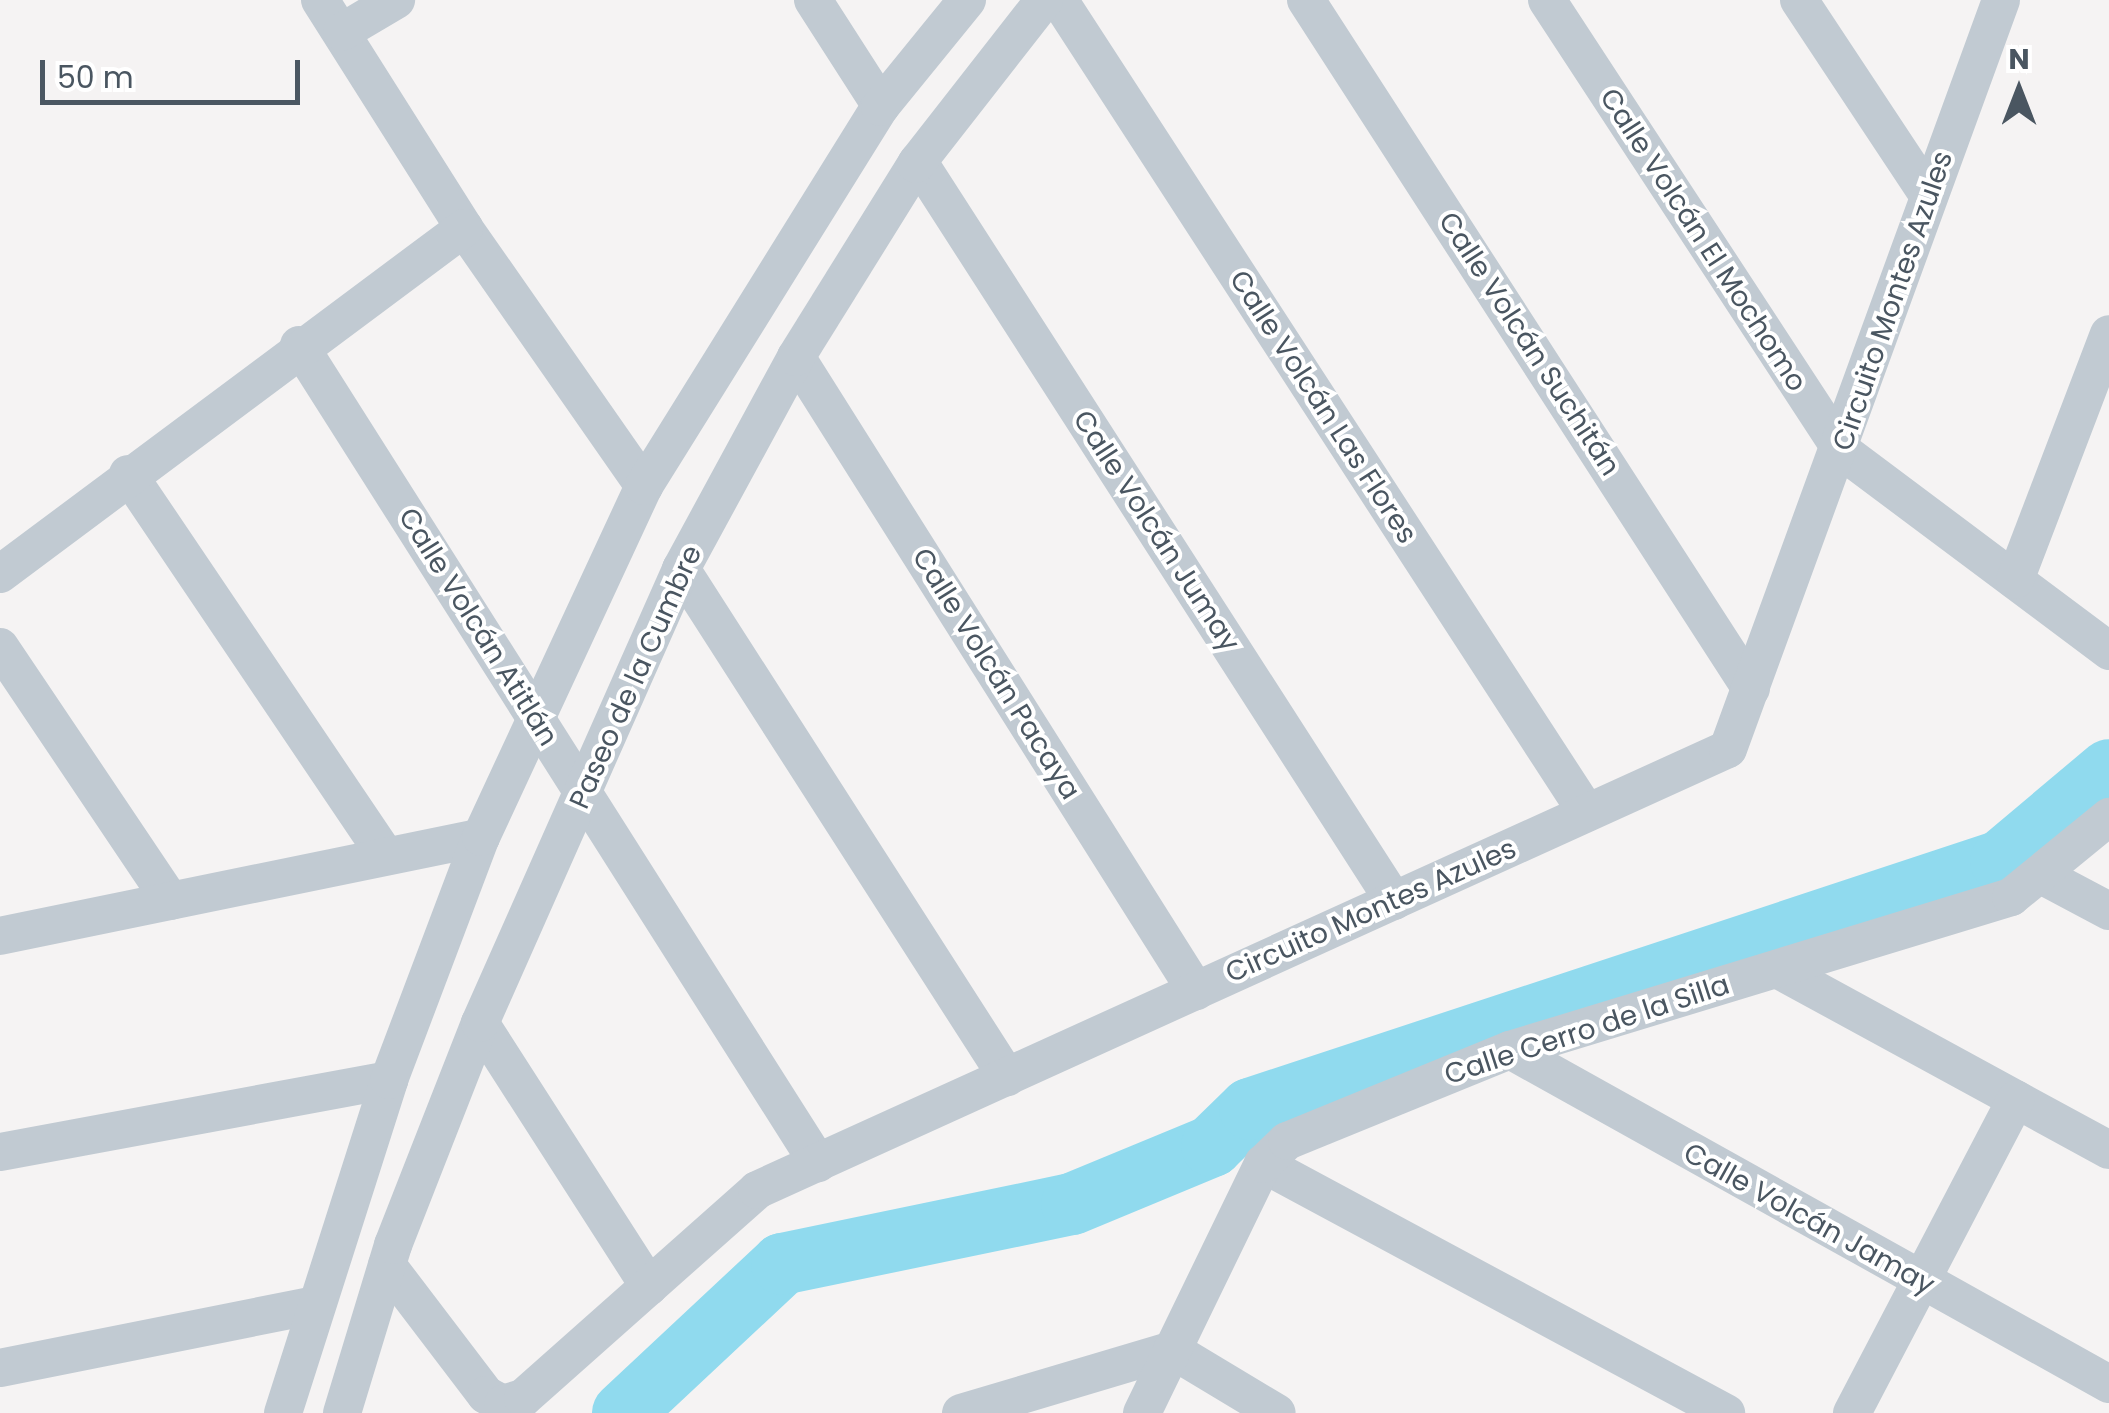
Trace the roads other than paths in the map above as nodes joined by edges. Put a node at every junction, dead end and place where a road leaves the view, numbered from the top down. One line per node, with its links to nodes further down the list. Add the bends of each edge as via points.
1 (320, 0): 11 (street)
2 (396, 0): 11 (street)
3 (813, 0): 12 (street)
4 (967, 0): 12 (street)
5 (1044, 0): 13 (street, Paseo de la Cumbre)
6 (1059, 0): 31 (street, Calle Volcán Las Flores)
7 (1306, 0): 28 (street, Calle Volcán Suchitán)
8 (1546, 0): 20 (street, Calle Volcán El Mochomo)
9 (1799, 0): 14 (street)
10 (2001, 0): 14 (street, Circuito Montes Azules)
11 (342, 32): 15 (street)
12 (881, 106): 22 (street)
13 (918, 162): 18 (street, Paseo de la Cumbre); 36 (street, Calle Volcán Jumay)
14 (1928, 195): 20 (street, Circuito Montes Azules)
15 (464, 228): 17 (street); 22 (street)
16 (2109, 334): 19 (street)
17 (299, 345): 21 (street); 29 (street, Calle Volcán Atitlán)
18 (796, 357): 23 (street, Paseo de la Cumbre); 41 (street, Calle Volcán Pacaya)
19 (2102, 379): 25 (street)
20 (1842, 450): 25 (street, Calle Volcán El Mochomo); 28 (street, Circuito Montes Azules)
21 (128, 474): 24 (street); 34 (street)
22 (644, 486): 29 (street)
23 (682, 569): 30 (street, Paseo de la Cumbre); 44 (street)
24 (0, 574)
25 (2014, 580): 27 (street, Calle Volcán El Mochomo)
26 (0, 648): 37 (street)
27 (2109, 651)
28 (1751, 688): 31 (street, Circuito Montes Azules, via 1728,750)
29 (536, 716): 30 (street, Calle Volcán Atitlán); 33 (street)
30 (582, 794): 42 (street, Paseo de la Cumbre); 49 (street, Calle Volcán Atitlán)
31 (1586, 813): 36 (street, Circuito Montes Azules)
32 (2109, 817): 35 (street, Calle Cerro de la Silla)
33 (481, 837): 34 (street); 45 (street)
34 (384, 854): 37 (street)
35 (2043, 876): 38 (street); 40 (street, Calle Cerro de la Silla, via 2011,897)
36 (1394, 901): 41 (street, Circuito Montes Azules)
37 (171, 902): 39 (street)
38 (2109, 911)
39 (0, 936)
40 (1778, 968): 43 (street, Calle Cerro de la Silla); 46 (street)
41 (1196, 991): 44 (street, Circuito Montes Azules)
42 (480, 1023): 51 (street, Paseo de la Cumbre); 53 (street)
43 (1510, 1050): 50 (street, Calle Cerro de la Silla, via 1287,1140); 52 (street, Calle Volcán Jamay)
44 (1007, 1077): 49 (street, Circuito Montes Azules)
45 (388, 1080): 48 (street); 54 (street)
46 (2016, 1099): 47 (street); 52 (street)
47 (2109, 1150)
48 (0, 1152)
49 (818, 1163): 53 (street, Circuito Montes Azules, via 756,1190)
50 (1264, 1164): 55 (street, Calle Cerro de la Silla); 63 (street)
51 (388, 1265): 53 (street, Circuito Montes Azules, via 486,1395 503,1404 523,1398); 59 (street, Paseo de la Cumbre)
52 (1920, 1283): 57 (street, Calle Volcán Jamay); 64 (street)
53 (649, 1286)
54 (315, 1304): 56 (street); 58 (street)
55 (1172, 1350): 60 (street); 61 (street, Calle Cerro de la Silla); 62 (street)
56 (0, 1368)
57 (2109, 1384)
58 (282, 1413)
59 (342, 1413)
60 (961, 1413)
61 (1142, 1413)
62 (1278, 1413)
63 (1726, 1413)
64 (1852, 1413)

